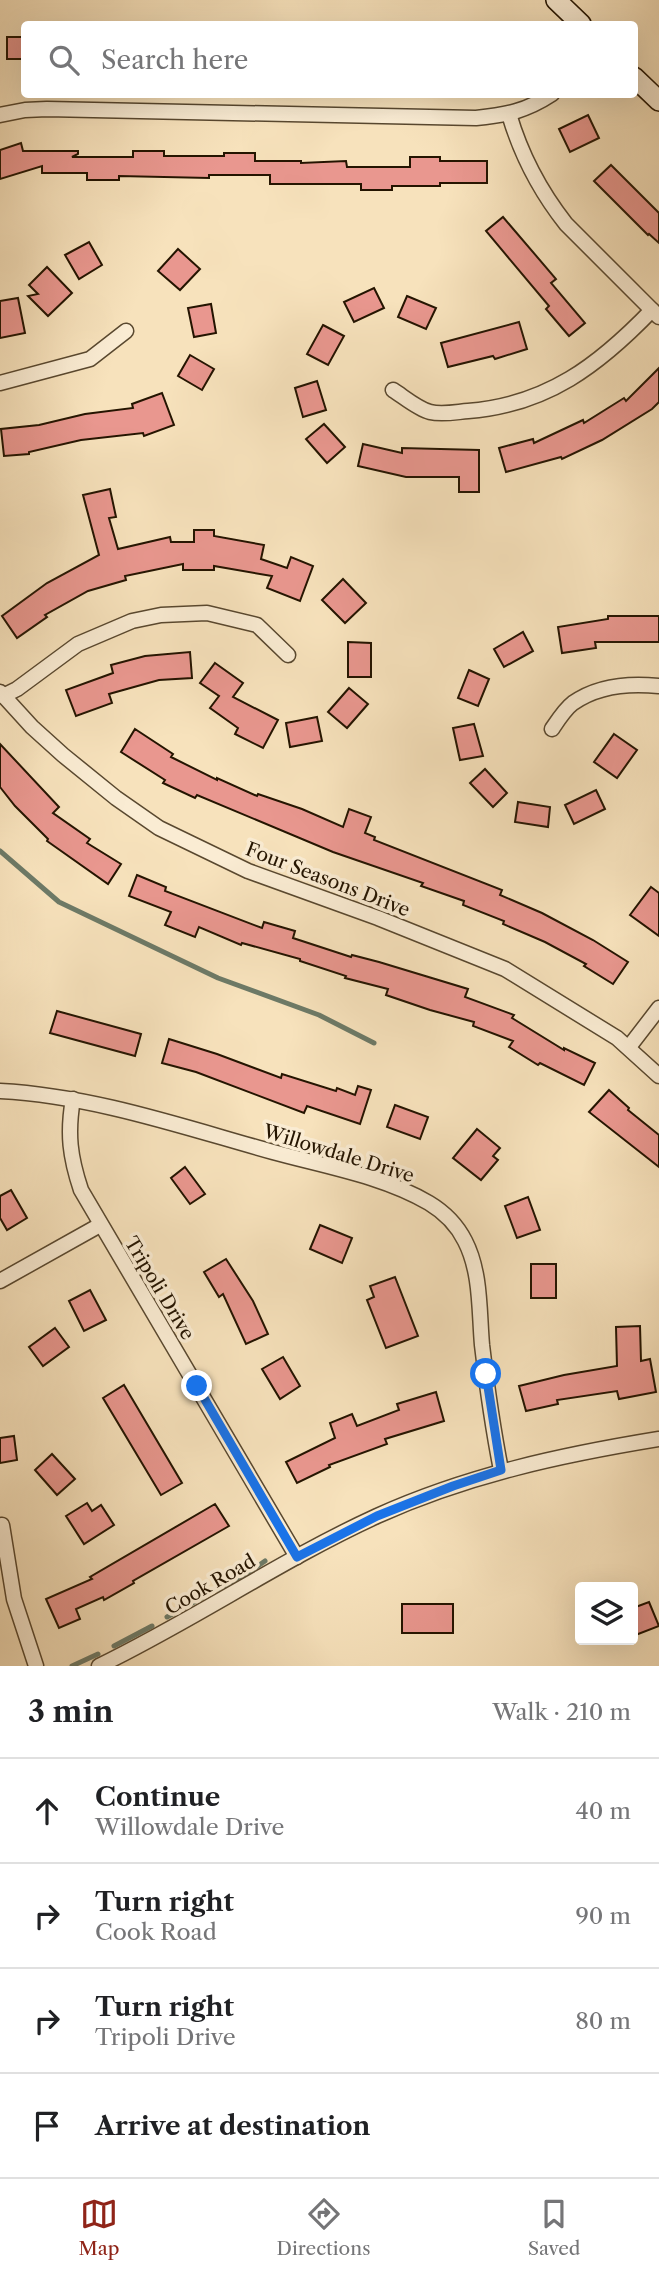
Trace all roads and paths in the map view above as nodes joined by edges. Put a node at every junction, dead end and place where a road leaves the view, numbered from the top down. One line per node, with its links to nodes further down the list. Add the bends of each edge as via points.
1 (556, 0): 2 (main road)
2 (579, 21)
3 (638, 80): 5 (main road)
4 (546, 98): 6 (street)
5 (659, 102)
6 (509, 114): 7 (street, via 477,118 47,109); 8 (street, via 527,163 553,207)
7 (0, 115)
8 (655, 313): 11 (street, via 586,369 516,402 481,410 428,412)
9 (126, 331): 10 (street, via 90,359)
10 (0, 383)
11 (393, 390)
12 (288, 655): 14 (street, via 257,625 207,613 161,615 132,621 78,644 17,689)
13 (659, 686): 15 (street, via 627,685 587,694 571,704)
14 (2, 694): 17 (street, Four Seasons Drive, via 63,755 159,828 248,871 505,969)
15 (552, 729)
16 (659, 1008): 17 (street)
17 (629, 1047): 18 (street, Four Seasons Drive)
18 (659, 1076)
19 (0, 1091): 20 (street, Willowdale Drive)
20 (73, 1099): 21 (street, Tripoli Drive, via 71,1162); 24 (street, Willowdale Drive, via 355,1174 406,1192 446,1215 465,1240 476,1274)
21 (100, 1224): 22 (street); 26 (street, Tripoli Drive)
22 (0, 1282)
23 (659, 1439): 24 (street, Cook Road)
24 (501, 1470): 26 (street, Cook Road, via 377,1516)
25 (2, 1525): 27 (street, via 14,1599)
26 (297, 1557): 28 (street, Cook Road)
27 (36, 1666)
28 (100, 1666)

